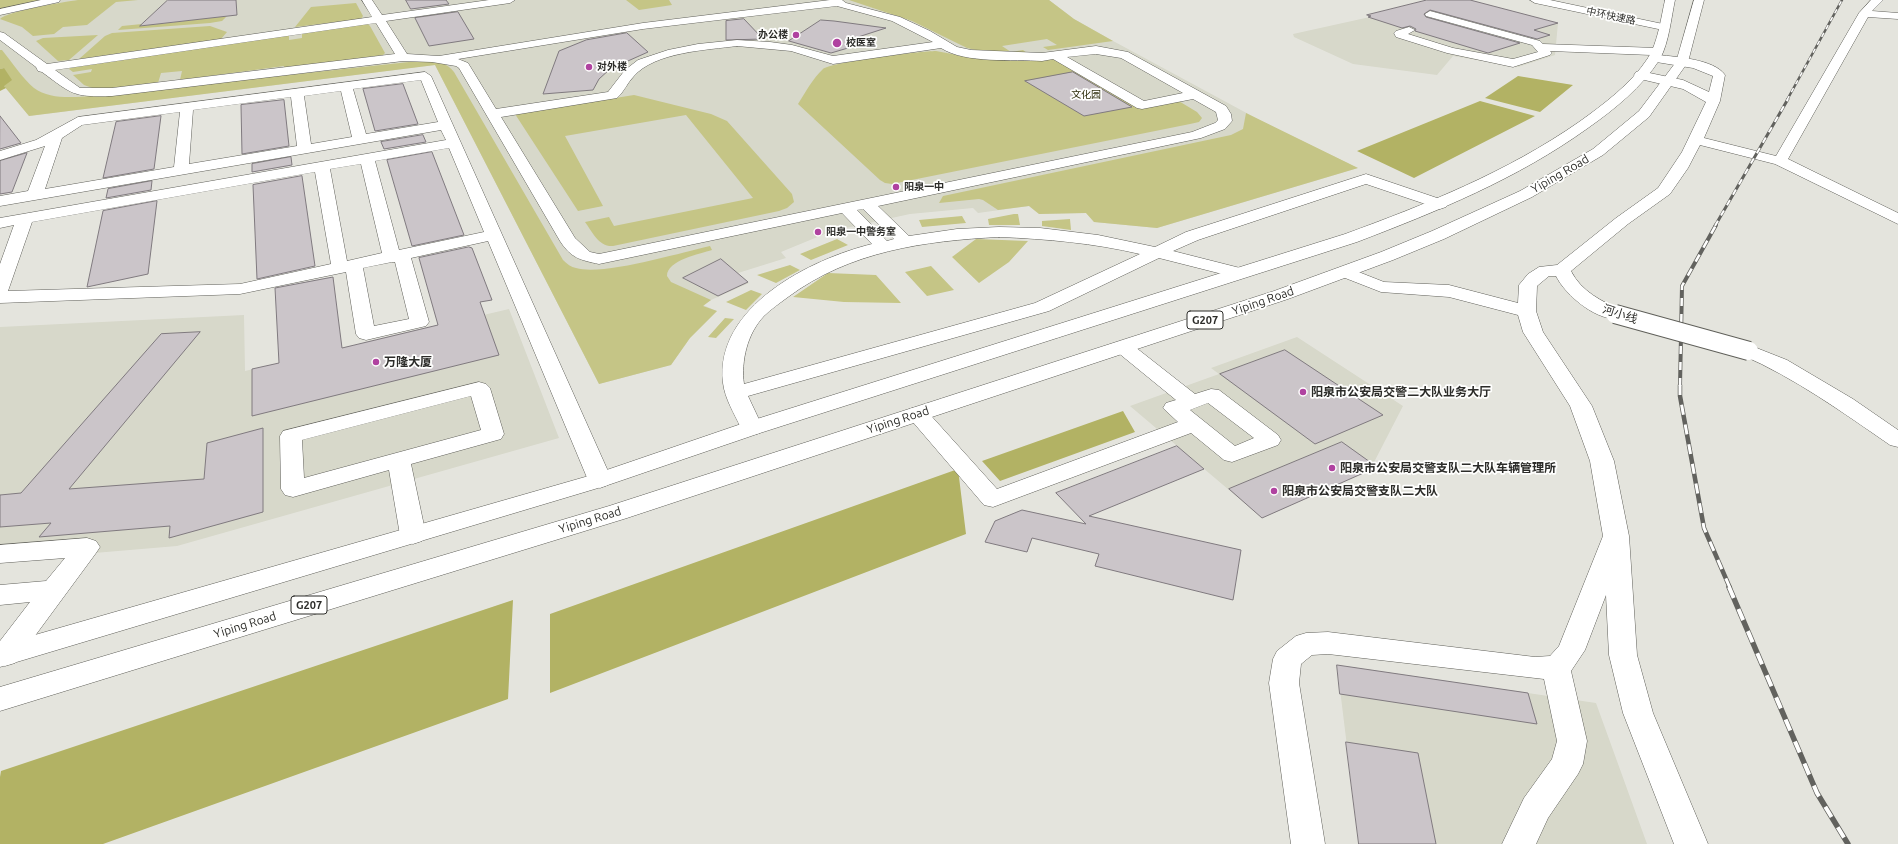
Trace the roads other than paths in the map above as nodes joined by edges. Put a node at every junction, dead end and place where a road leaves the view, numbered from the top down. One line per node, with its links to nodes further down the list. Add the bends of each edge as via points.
1 (55, 0): 9 (main road)
2 (367, 0): 14 (main road)
3 (510, 0): 14 (main road)
4 (1535, 0): 12 (main road, 中环快速路)
5 (1585, 0): 12 (main road, 中环快速路)
6 (1699, 0): 23 (main road, Yiping Road / G207)
7 (1878, 0): 10 (main road)
8 (836, 1): 17 (main road, via 902,22); 22 (main road, via 643,26)
9 (0, 12)
10 (1864, 13): 13 (main road); 41 (main road)
11 (1430, 14): 18 (main road, via 1536,43)
12 (1666, 15): 19 (main road)
13 (1898, 16)
14 (379, 19): 21 (main road); 24 (main road)
15 (1409, 30): 18 (main road, via 1400,35 1451,51 1513,63 1546,53)
16 (0, 35): 24 (main road)
17 (943, 44): 20 (main road, via 953,50 986,55); 32 (main road, via 840,59 823,58 792,48 770,45 737,43 698,47 672,52 642,63 629,73 618,91 612,95)
18 (1541, 47): 19 (main road)
19 (1655, 54): 23 (main road); 25 (main road)
20 (1054, 55): 29 (main road, via 1090,50 1115,52); 29 (main road, via 1142,105)
21 (404, 57): 22 (main road); 24 (main road, via 92,93 78,92)
22 (442, 59): 32 (main road, via 455,61 464,66)
23 (1682, 62): 26 (main road, Yiping Road / G207); 30 (main road, via 1719,75)
24 (42, 68)
25 (1640, 75): 26 (main road); 47 (main road, via 1616,101 1565,140 1534,159)
26 (1670, 81): 30 (main road, via 1694,88); 59 (main road, Yiping Road / G207, via 1644,114 1598,152 1567,171 1526,194 1438,235)
27 (346, 86): 28 (main road); 33 (main road, via 425,76); 35 (main road)
28 (297, 93): 31 (main road); 38 (main road)
29 (1194, 94): 46 (main road, via 1221,109 1225,122 1196,134)
30 (1713, 101): 36 (main road)
31 (187, 107): 34 (main road, via 78,121); 43 (main road)
32 (493, 114): 48 (main road, via 568,241 579,253 590,257 609,258)
33 (446, 125): 35 (main road); 37 (main road)
34 (55, 137): 39 (main road); 44 (main road)
35 (360, 140): 38 (main road)
36 (1695, 140): 41 (main road); 58 (main road, via 1679,172 1664,191)
37 (454, 143): 40 (main road); 52 (main road)
38 (305, 149): 43 (main road)
39 (0, 156)
40 (367, 159): 42 (main road); 56 (main road)
41 (1780, 161): 50 (main road)
42 (322, 166): 49 (main road); 57 (main road)
43 (181, 170): 44 (main road)
44 (35, 195): 45 (main road)
45 (0, 201)
46 (867, 204): 48 (main road); 53 (main road)
47 (1440, 204): 55 (main road, via 1366,180 1192,236); 60 (main road, via 1351,238)
48 (846, 208): 54 (main road)
49 (24, 219): 51 (main road); 61 (main road)
50 (1898, 219)
51 (0, 223)
52 (494, 235): 56 (main road); 70 (main road)
53 (905, 241): 54 (main road); 55 (main road, via 976,234 1019,233 1078,237)
54 (883, 246): 65 (main road, via 835,262 805,277 781,291 754,316 739,343 733,363)
55 (1159, 253): 60 (main road); 65 (main road, via 1042,306)
56 (397, 256): 57 (main road); 57 (main road, via 419,322 366,334)
57 (347, 266): 62 (main road, via 240,289)
58 (1562, 270): 63 (main road, via 1545,271 1528,285); 68 (main road, 河小线, bridge, via 1572,285 1592,304 1615,314 1748,351 1780,364 1846,404)
59 (1346, 272): 63 (main road, via 1382,287 1449,291); 64 (main road, Yiping Road / G207, via 1282,296)
60 (1238, 274): 67 (main road)
61 (0, 290)
62 (0, 297)
63 (1527, 311): 72 (main road, via 1533,332 1581,406 1602,461)
64 (1123, 347): 66 (main road, Yiping Road / G207); 66 (main road, via 1193,413 993,499)
65 (736, 393): 67 (main road)
66 (917, 414): 78 (main road, Yiping Road / G207, via 618,512)
67 (752, 428): 70 (main road)
68 (1898, 440)
69 (399, 460): 69 (main road, via 493,434 479,388 291,436 293,489); 71 (main road)
70 (600, 480): 71 (main road)
71 (413, 535): 76 (main road)
72 (1616, 536): 77 (main road, via 1571,650 1562,664); 81 (main road, via 1623,655 1638,713)
73 (0, 554): 74 (main road, via 87,547)
74 (54, 590): 75 (main road); 76 (main road)
75 (0, 595)
76 (2, 655)
77 (1556, 667): 79 (main road, via 1535,668 1328,643 1306,644 1287,659 1284,683); 80 (main road, via 1572,741 1567,764 1536,808)
78 (0, 699)
79 (1308, 844)
80 (1519, 844)
81 (1691, 844)

